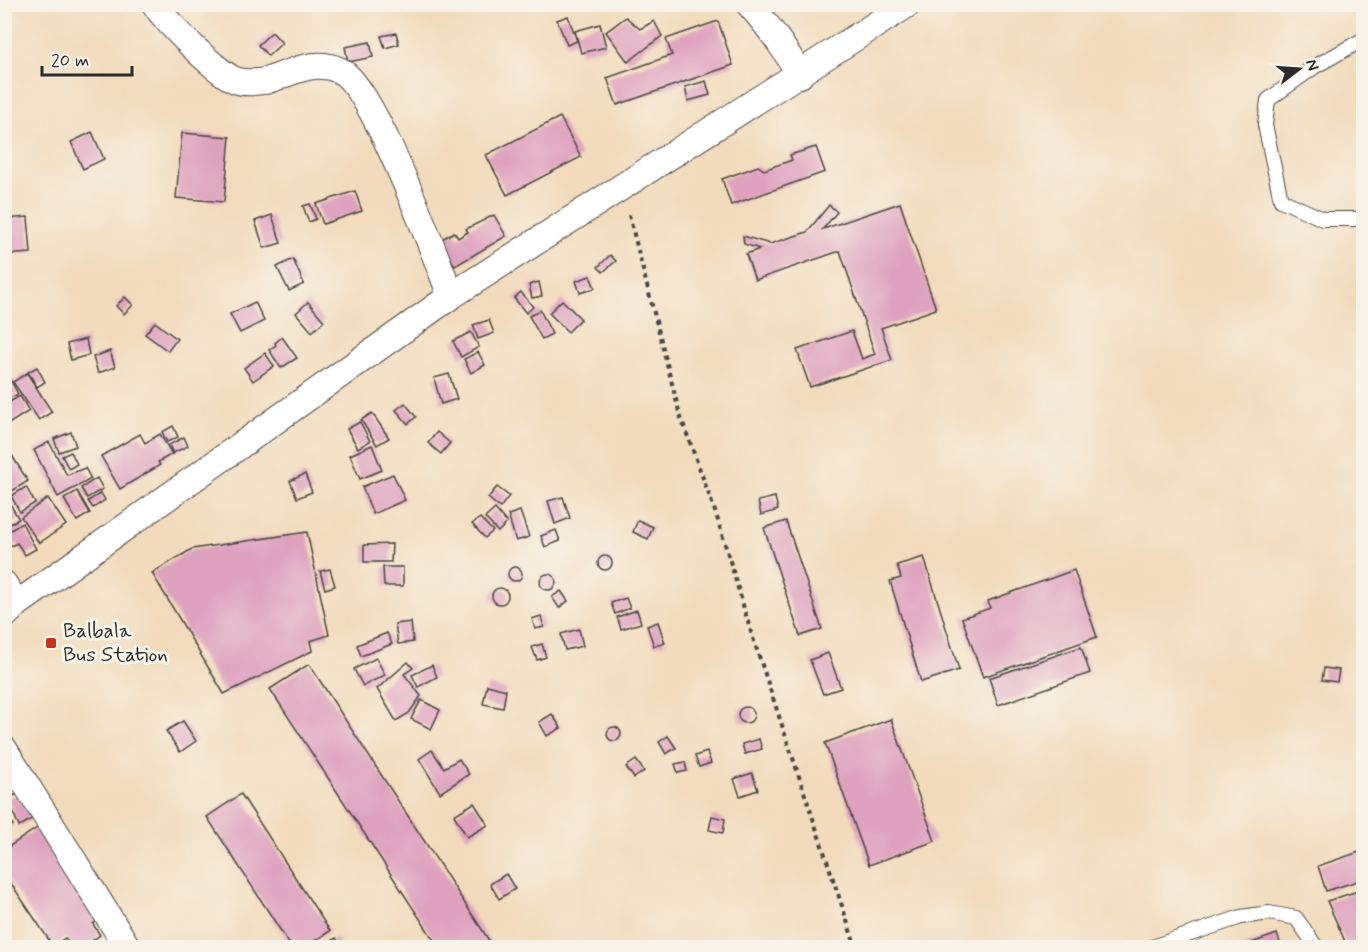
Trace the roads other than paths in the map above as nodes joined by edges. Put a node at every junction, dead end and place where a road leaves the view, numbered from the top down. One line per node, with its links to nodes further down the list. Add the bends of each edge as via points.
1 (155, 4): 7 (street, via 216,69 238,81 263,81 315,64 340,70 361,91 383,130)
2 (749, 4): 5 (street)
3 (908, 4): 5 (street)
4 (1364, 39): 6 (lane, via 1314,67 1268,100 1264,125 1281,200 1323,219)
5 (800, 75): 7 (street)
6 (1364, 219)
7 (451, 296): 8 (street)
8 (9, 602)
9 (4, 749): 10 (street)
10 (128, 948)
11 (1149, 948): 12 (lane, via 1241,917 1269,914 1296,918)
12 (1317, 948)

